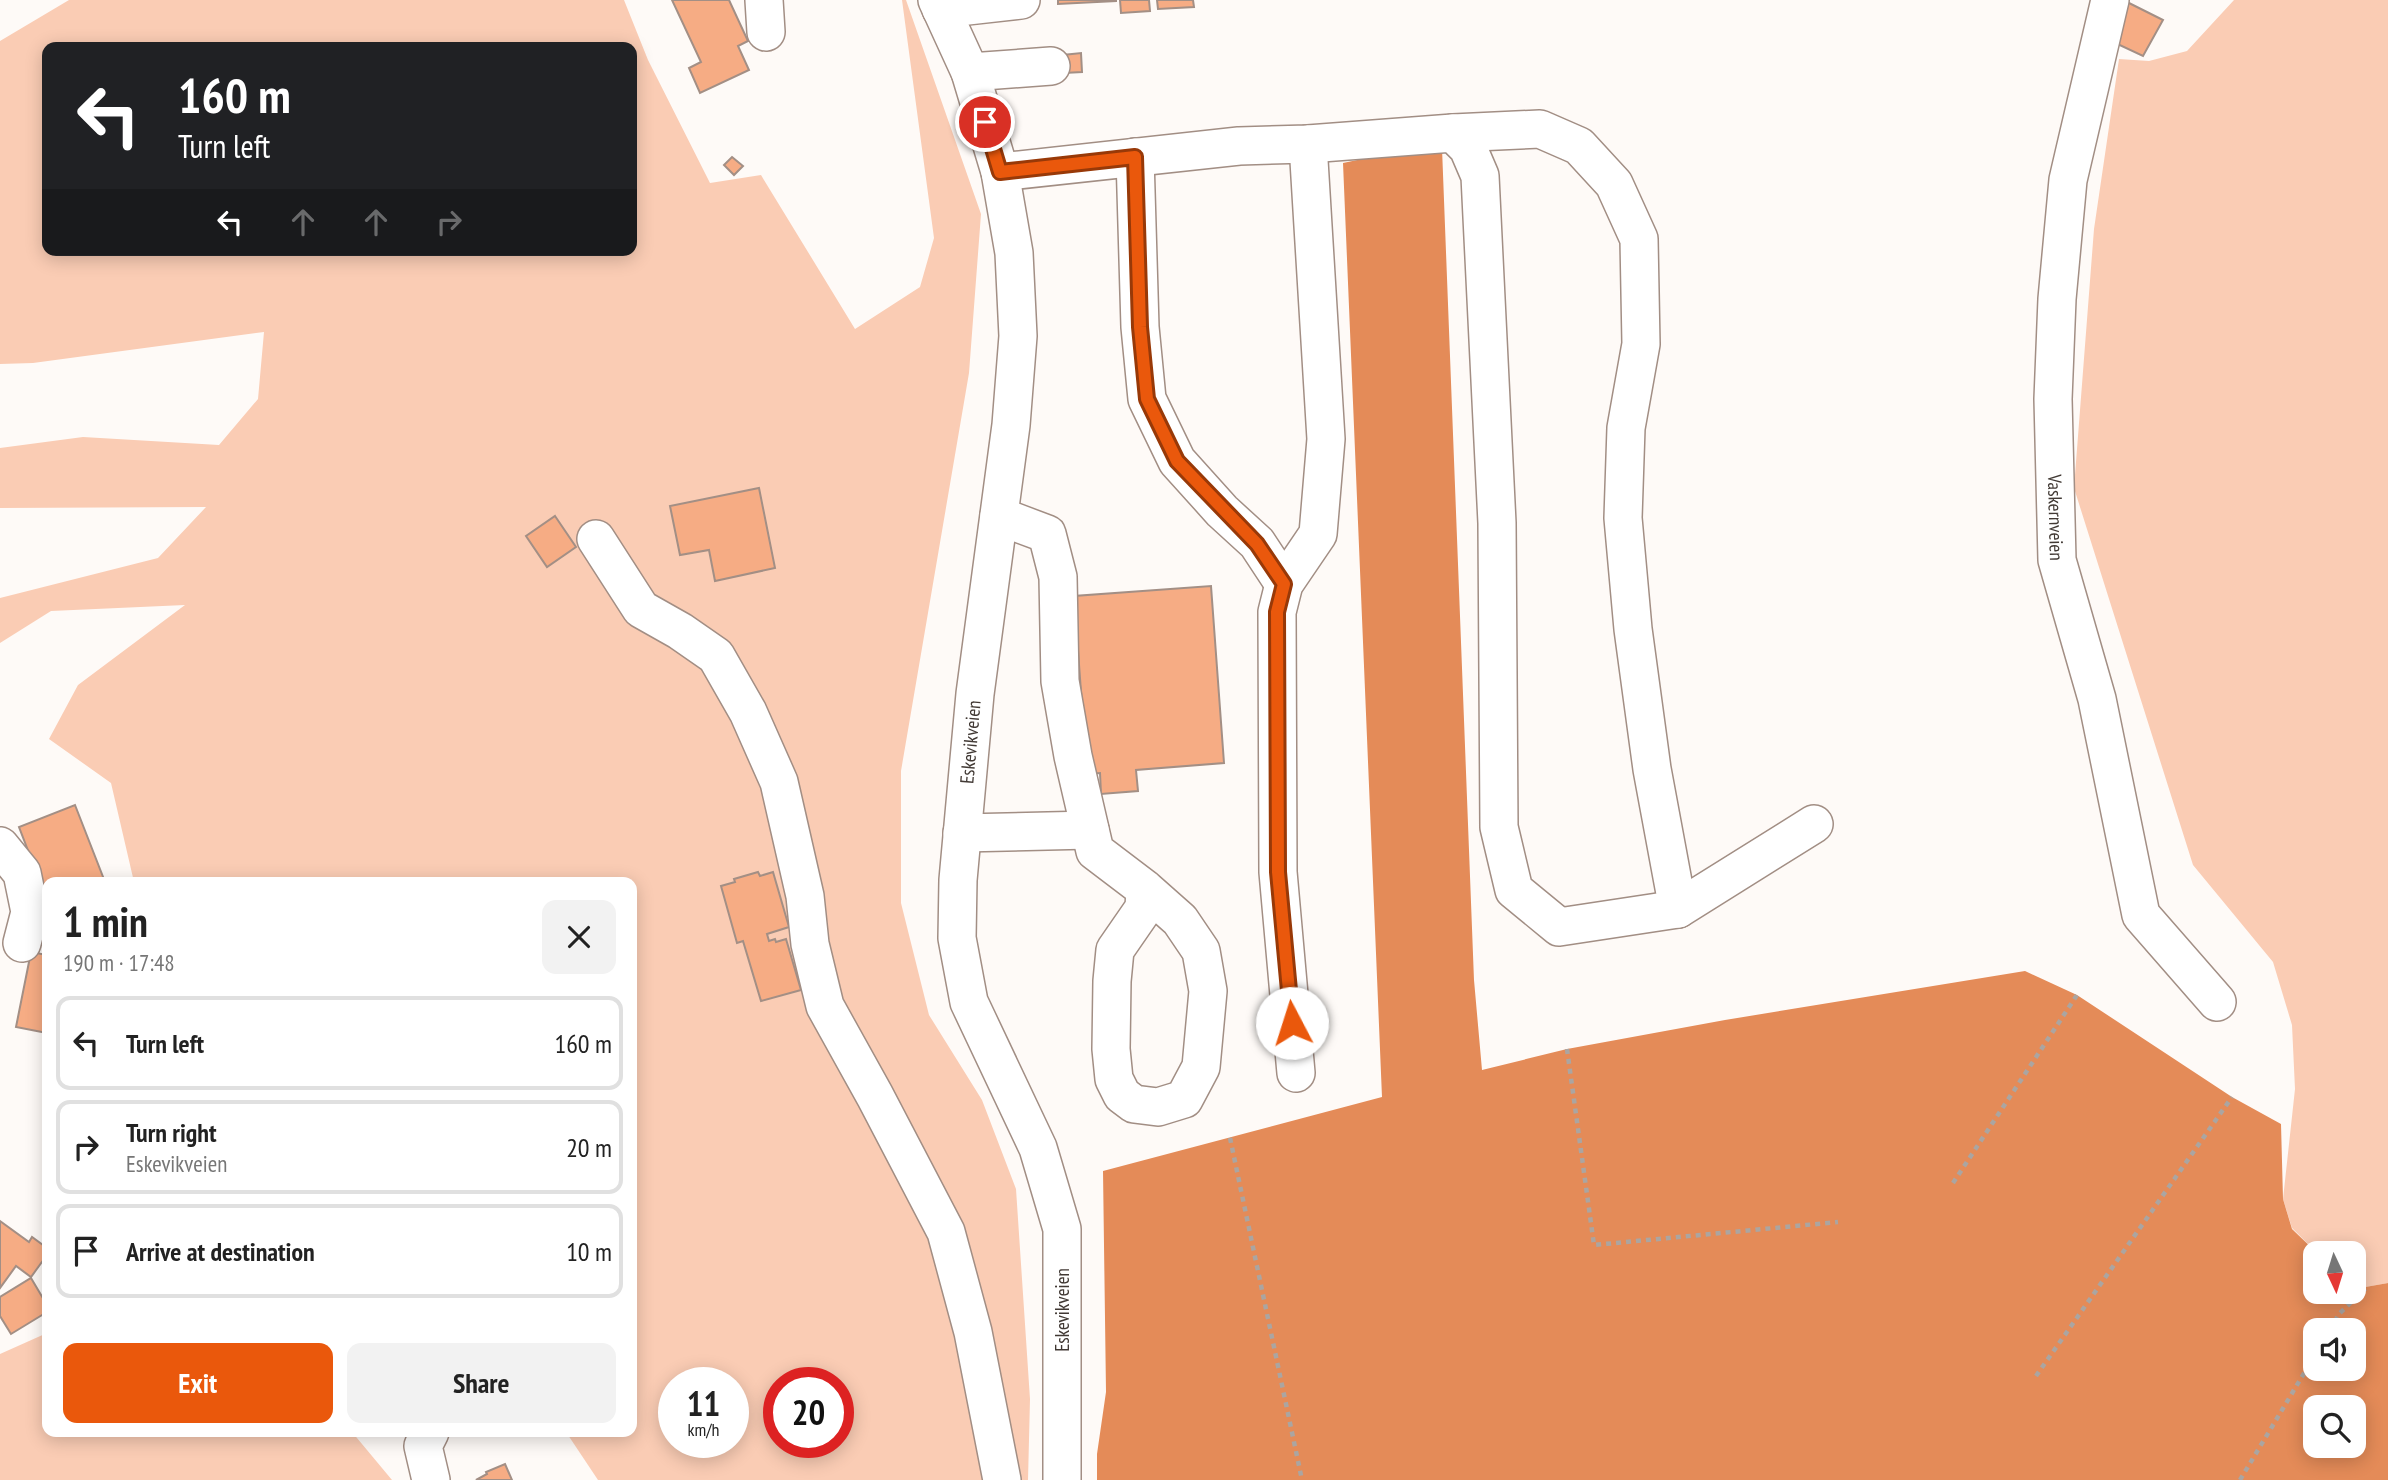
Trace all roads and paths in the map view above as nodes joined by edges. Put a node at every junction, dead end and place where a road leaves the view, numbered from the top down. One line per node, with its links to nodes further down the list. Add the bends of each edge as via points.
1 (1021, 0): 3 (street)
2 (2109, 0): 21 (street, Vaskernveien, via 2068,180 2053,399 2057,560 2097,699 2141,915)
3 (939, 4): 5 (street, Eskevikveien)
4 (1051, 66): 5 (street)
5 (970, 72): 9 (street, Eskevikveien)
6 (1453, 134): 7 (street); 18 (street, via 1540,129 1579,146 1614,184 1639,240 1641,344 1626,428 1623,518 1652,769); 18 (street, via 1468,148 1480,176 1497,523 1499,827 1514,890 1559,927)
7 (1308, 144): 8 (street); 12 (street, via 1326,439 1318,534)
8 (1135, 157): 9 (street); 12 (street, via 1147,399 1177,461 1257,544)
9 (1000, 172): 10 (street, Eskevikveien, via 1014,253 1018,336)
10 (999, 516): 14 (street, via 1048,534 1058,577 1060,681); 15 (street, Eskevikveien)
11 (596, 539): 32 (street, via 641,609 716,656 748,712 779,782 825,1006 946,1232 973,1332)
12 (1284, 584): 23 (street, via 1277,612 1278,872)
13 (1814, 824): 18 (street)
14 (1090, 830): 15 (street); 17 (street, via 1095,851)
15 (962, 833): 33 (street, Eskevikveien, via 957,938 969,1002 1038,1149 1062,1229)
16 (0, 846): 19 (street, via 22,873 30,912)
17 (1145, 889): 17 (street, via 1180,920 1201,951 1208,991 1201,1067 1184,1098 1158,1107 1134,1104 1122,1095 1114,1079 1111,1049 1115,950 1144,908)
18 (1678, 909)
19 (22, 943)
20 (2077, 995): 26 (path)
21 (2217, 1002)
22 (1567, 1049): 27 (path, via 1594,1245)
23 (1296, 1073)
24 (2232, 1097): 31 (path)
25 (1230, 1138): 34 (path)
26 (1953, 1183)
27 (1838, 1222)
28 (2367, 1287): 29 (path)
29 (2337, 1318)
30 (2303, 1374): 35 (path)
31 (2036, 1376)
32 (1002, 1480)
33 (1062, 1480)
34 (1301, 1480)
35 (2240, 1480)

